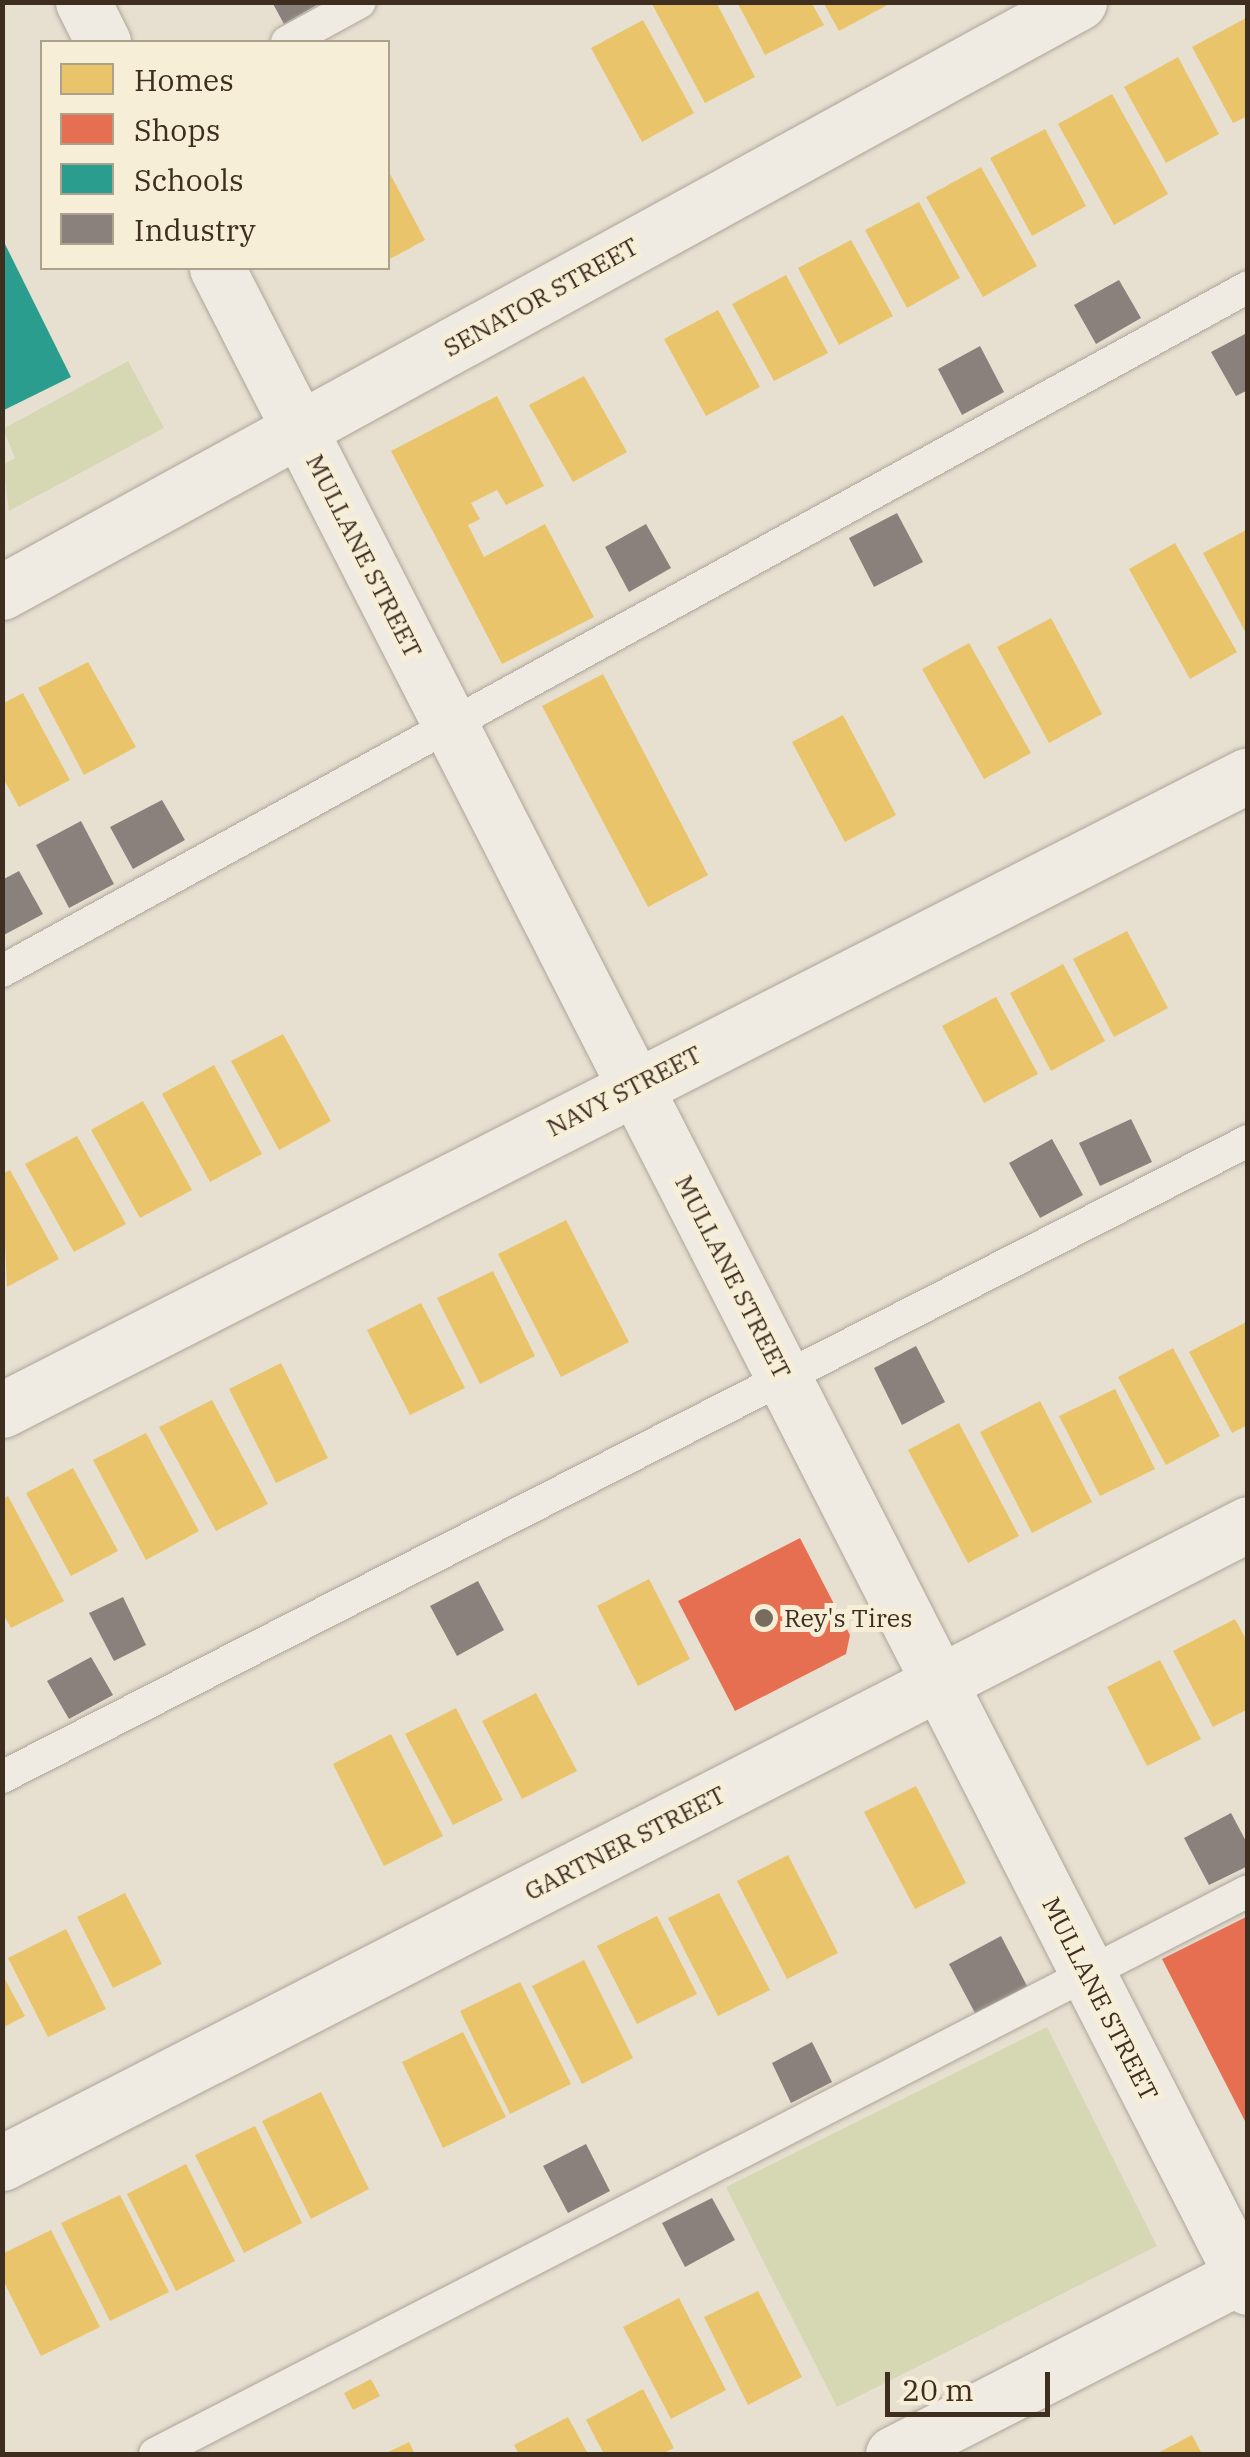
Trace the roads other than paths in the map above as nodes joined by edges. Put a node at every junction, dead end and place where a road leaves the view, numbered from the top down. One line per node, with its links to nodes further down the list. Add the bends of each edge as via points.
1 (83, 2): 4 (street)
2 (360, 2): 5 (lane)
3 (1079, 2): 8 (street, SENATOR STREET)
4 (102, 40)
5 (291, 40)
6 (218, 270): 8 (street, MULLANE STREET)
7 (1248, 287): 10 (lane)
8 (300, 429): 9 (street, SENATOR STREET); 10 (street, MULLANE STREET)
9 (2, 592)
10 (452, 725): 12 (lane); 13 (street, MULLANE STREET)
11 (1248, 775): 13 (street, NAVY STREET)
12 (2, 971)
13 (636, 1086): 15 (street, MULLANE STREET); 16 (street, NAVY STREET)
14 (1248, 1141): 15 (lane)
15 (784, 1378): 18 (street, MULLANE STREET); 19 (lane)
16 (2, 1410)
17 (1248, 1524): 18 (street, GARTNER STREET)
18 (938, 1682): 21 (street, MULLANE STREET); 22 (street, GARTNER STREET)
19 (2, 1778)
20 (1248, 1891): 21 (lane)
21 (1087, 1973): 23 (street, MULLANE STREET); 24 (lane)
22 (2, 2163)
23 (1246, 2278): 25 (street)
24 (155, 2454)
25 (893, 2454)

